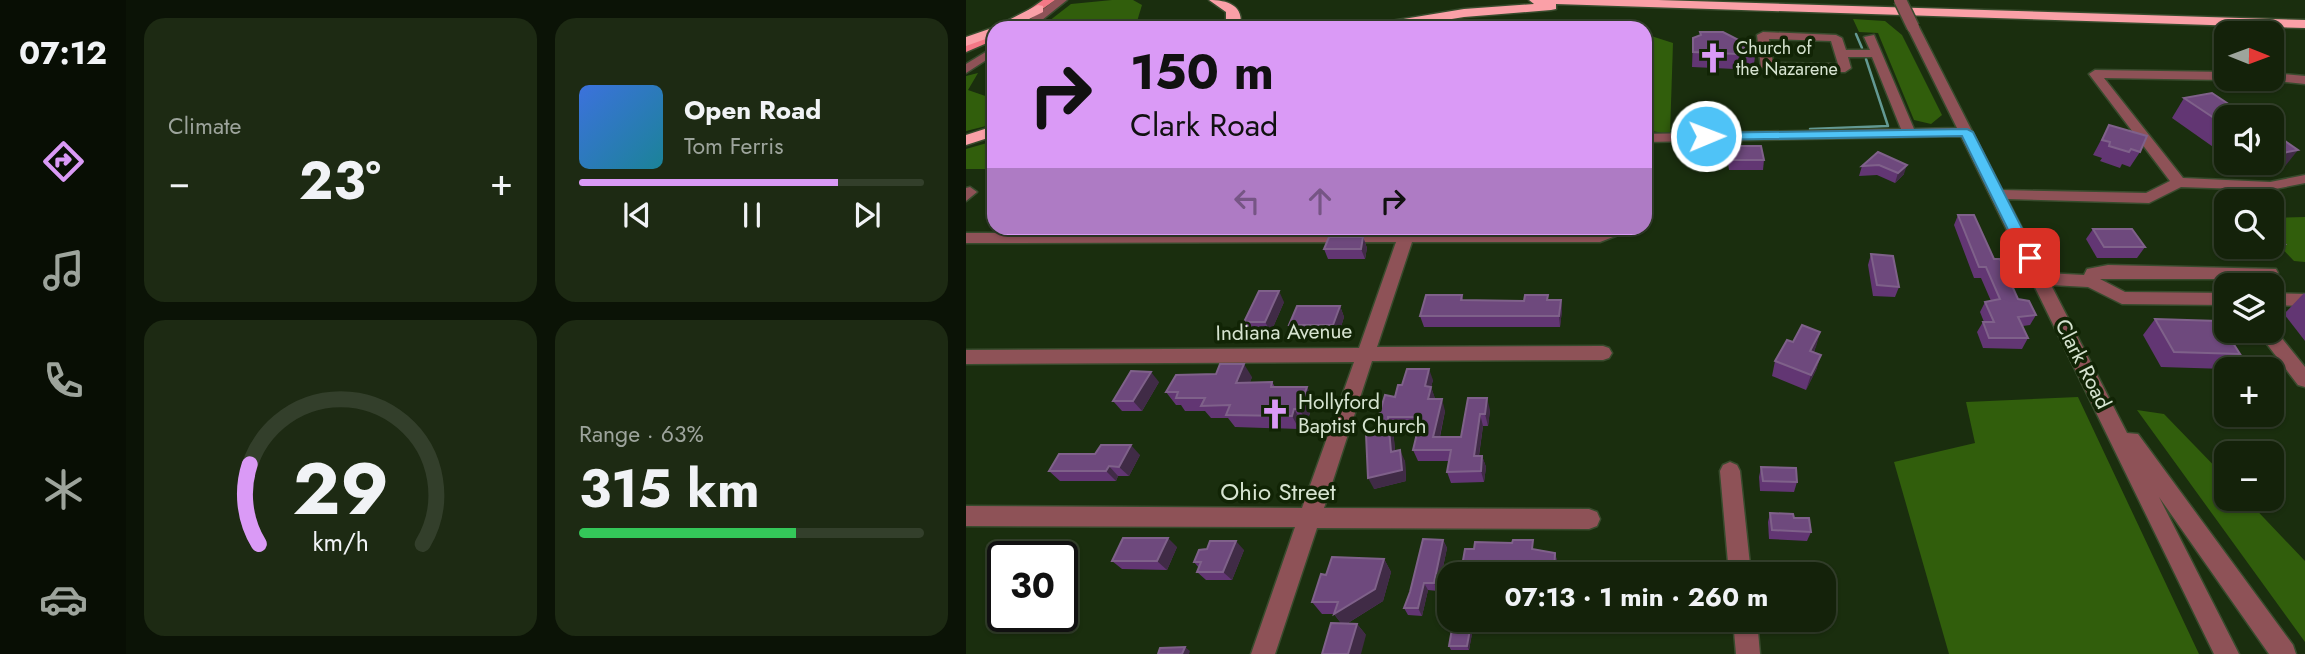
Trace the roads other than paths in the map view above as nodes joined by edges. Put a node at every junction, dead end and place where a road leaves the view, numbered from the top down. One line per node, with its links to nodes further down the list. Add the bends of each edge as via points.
1 (1050, 0): 8 (main road)
2 (1062, 0): 12 (street)
3 (1215, 0): 13 (highway, via 1229,7)
4 (1535, 0): 7 (highway)
5 (1900, 0): 28 (street, Clark Road, bridge)
6 (1958, 0): 9 (highway)
7 (1632, 3): 14 (highway, via 1513,8); 15 (highway)
8 (1038, 9): 10 (highway); 11 (main road)
9 (2277, 9)
10 (1015, 21)
11 (1020, 21)
12 (1034, 21)
13 (1233, 21)
14 (1412, 21)
15 (2305, 24)
16 (987, 35): 19 (highway)
17 (987, 37): 20 (main road)
18 (1870, 37): 22 (street)
19 (966, 42)
20 (966, 49)
21 (1840, 53): 21 (street, via 1836,38 1763,36 1767,67 1845,68); 22 (street)
22 (1877, 54): 30 (street)
23 (987, 55): 24 (street)
24 (966, 69)
25 (2214, 76): 34 (street, via 2095,74)
26 (2284, 78): 27 (street)
27 (2305, 80)
28 (1967, 132): 30 (street); 35 (street, Clark Road)
29 (987, 133): 32 (highway)
30 (1909, 134): 31 (street)
31 (1652, 138)
32 (966, 140)
33 (2305, 179): 34 (street, via 2270,186)
34 (2179, 182): 35 (street, via 2149,198)
35 (1997, 194): 40 (street, Clark Road)
36 (1605, 235): 37 (street)
37 (1406, 236): 38 (street); 47 (street)
38 (966, 238)
39 (2270, 273): 41 (street, via 2108,271 2093,274)
40 (2040, 279): 41 (street); 50 (street, Clark Road)
41 (2091, 281): 42 (street, via 2122,298)
42 (2214, 299)
43 (2284, 299): 44 (street)
44 (2305, 300)
45 (2276, 343): 49 (street)
46 (1602, 353): 47 (street, Indiana Avenue)
47 (1365, 354): 48 (street, Indiana Avenue); 53 (street)
48 (966, 357)
49 (2305, 380)
50 (2101, 398): 59 (street, Clark Road); 60 (street)
51 (1730, 471): 55 (street)
52 (966, 516): 53 (street, Ohio Street)
53 (1310, 518): 54 (street, Ohio Street); 57 (street)
54 (1589, 519)
55 (1739, 562)
56 (1746, 632): 58 (street)
57 (1264, 654)
58 (1748, 654)
59 (2227, 654)
60 (2284, 654)

